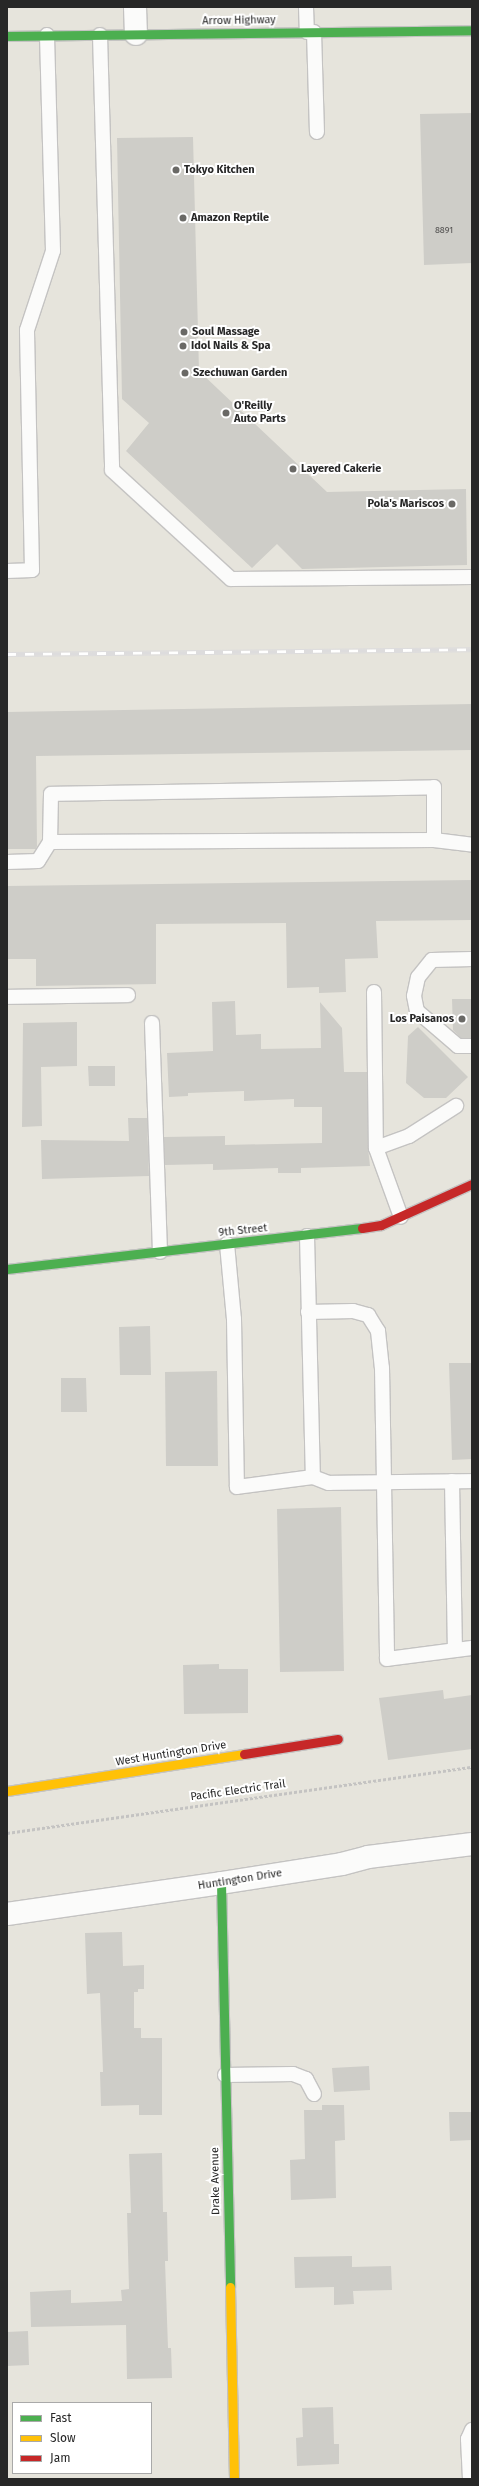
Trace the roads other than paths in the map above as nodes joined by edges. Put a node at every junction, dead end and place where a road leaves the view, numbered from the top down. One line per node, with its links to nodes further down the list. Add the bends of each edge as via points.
1 (135, 7): 5 (street)
2 (306, 7): 4 (lane)
3 (472, 30): 4 (street, Arrow Highway)
4 (310, 32): 5 (street, Arrow Highway); 9 (lane)
5 (136, 34): 6 (street, Arrow Highway)
6 (100, 35): 8 (street, Arrow Highway); 11 (lane, via 112,470 232,579)
7 (7, 36): 8 (street, Arrow Highway)
8 (47, 36): 10 (lane, via 53,251 27,330 32,570)
9 (317, 132)
10 (7, 571)
11 (472, 577)
12 (434, 840): 13 (lane); 13 (lane, via 434,787 51,794); 14 (lane)
13 (50, 842): 15 (lane, via 38,861)
14 (472, 845)
15 (7, 862)
16 (472, 960): 21 (lane, via 432,960 418,977 414,996 417,1011 458,1046)
17 (374, 992): 23 (lane)
18 (128, 995): 19 (lane)
19 (7, 997)
20 (152, 1023): 28 (lane)
21 (472, 1046)
22 (456, 1106): 23 (lane, via 409,1136)
23 (376, 1148): 25 (lane)
24 (472, 1184): 25 (street, 9th Street)
25 (401, 1217): 26 (street, 9th Street, via 381,1225)
26 (307, 1236): 27 (street, 9th Street); 30 (lane)
27 (227, 1244): 28 (street, 9th Street); 31 (lane, via 234,1319 236,1487)
28 (160, 1252): 29 (street, 9th Street)
29 (7, 1269)
30 (308, 1312): 31 (lane); 34 (lane, via 353,1312 368,1315 378,1331 382,1351)
31 (313, 1477): 34 (lane, via 329,1483)
32 (472, 1480): 33 (lane)
33 (452, 1481): 34 (lane); 36 (lane)
34 (384, 1482): 36 (lane, via 388,1659)
35 (472, 1648): 36 (lane)
36 (455, 1650)
37 (338, 1739): 38 (street, West Huntington Drive)
38 (7, 1792)
39 (472, 1844): 40 (street, Huntington Drive, via 368,1857 342,1864)
40 (221, 1883): 41 (street, Huntington Drive); 42 (street, Drake Avenue)
41 (7, 1914)
42 (225, 2075): 43 (lane, via 293,2074 306,2079); 45 (street, Drake Avenue)
43 (314, 2094)
44 (472, 2430): 46 (lane, via 468,2439)
45 (234, 2479)
46 (470, 2479)

